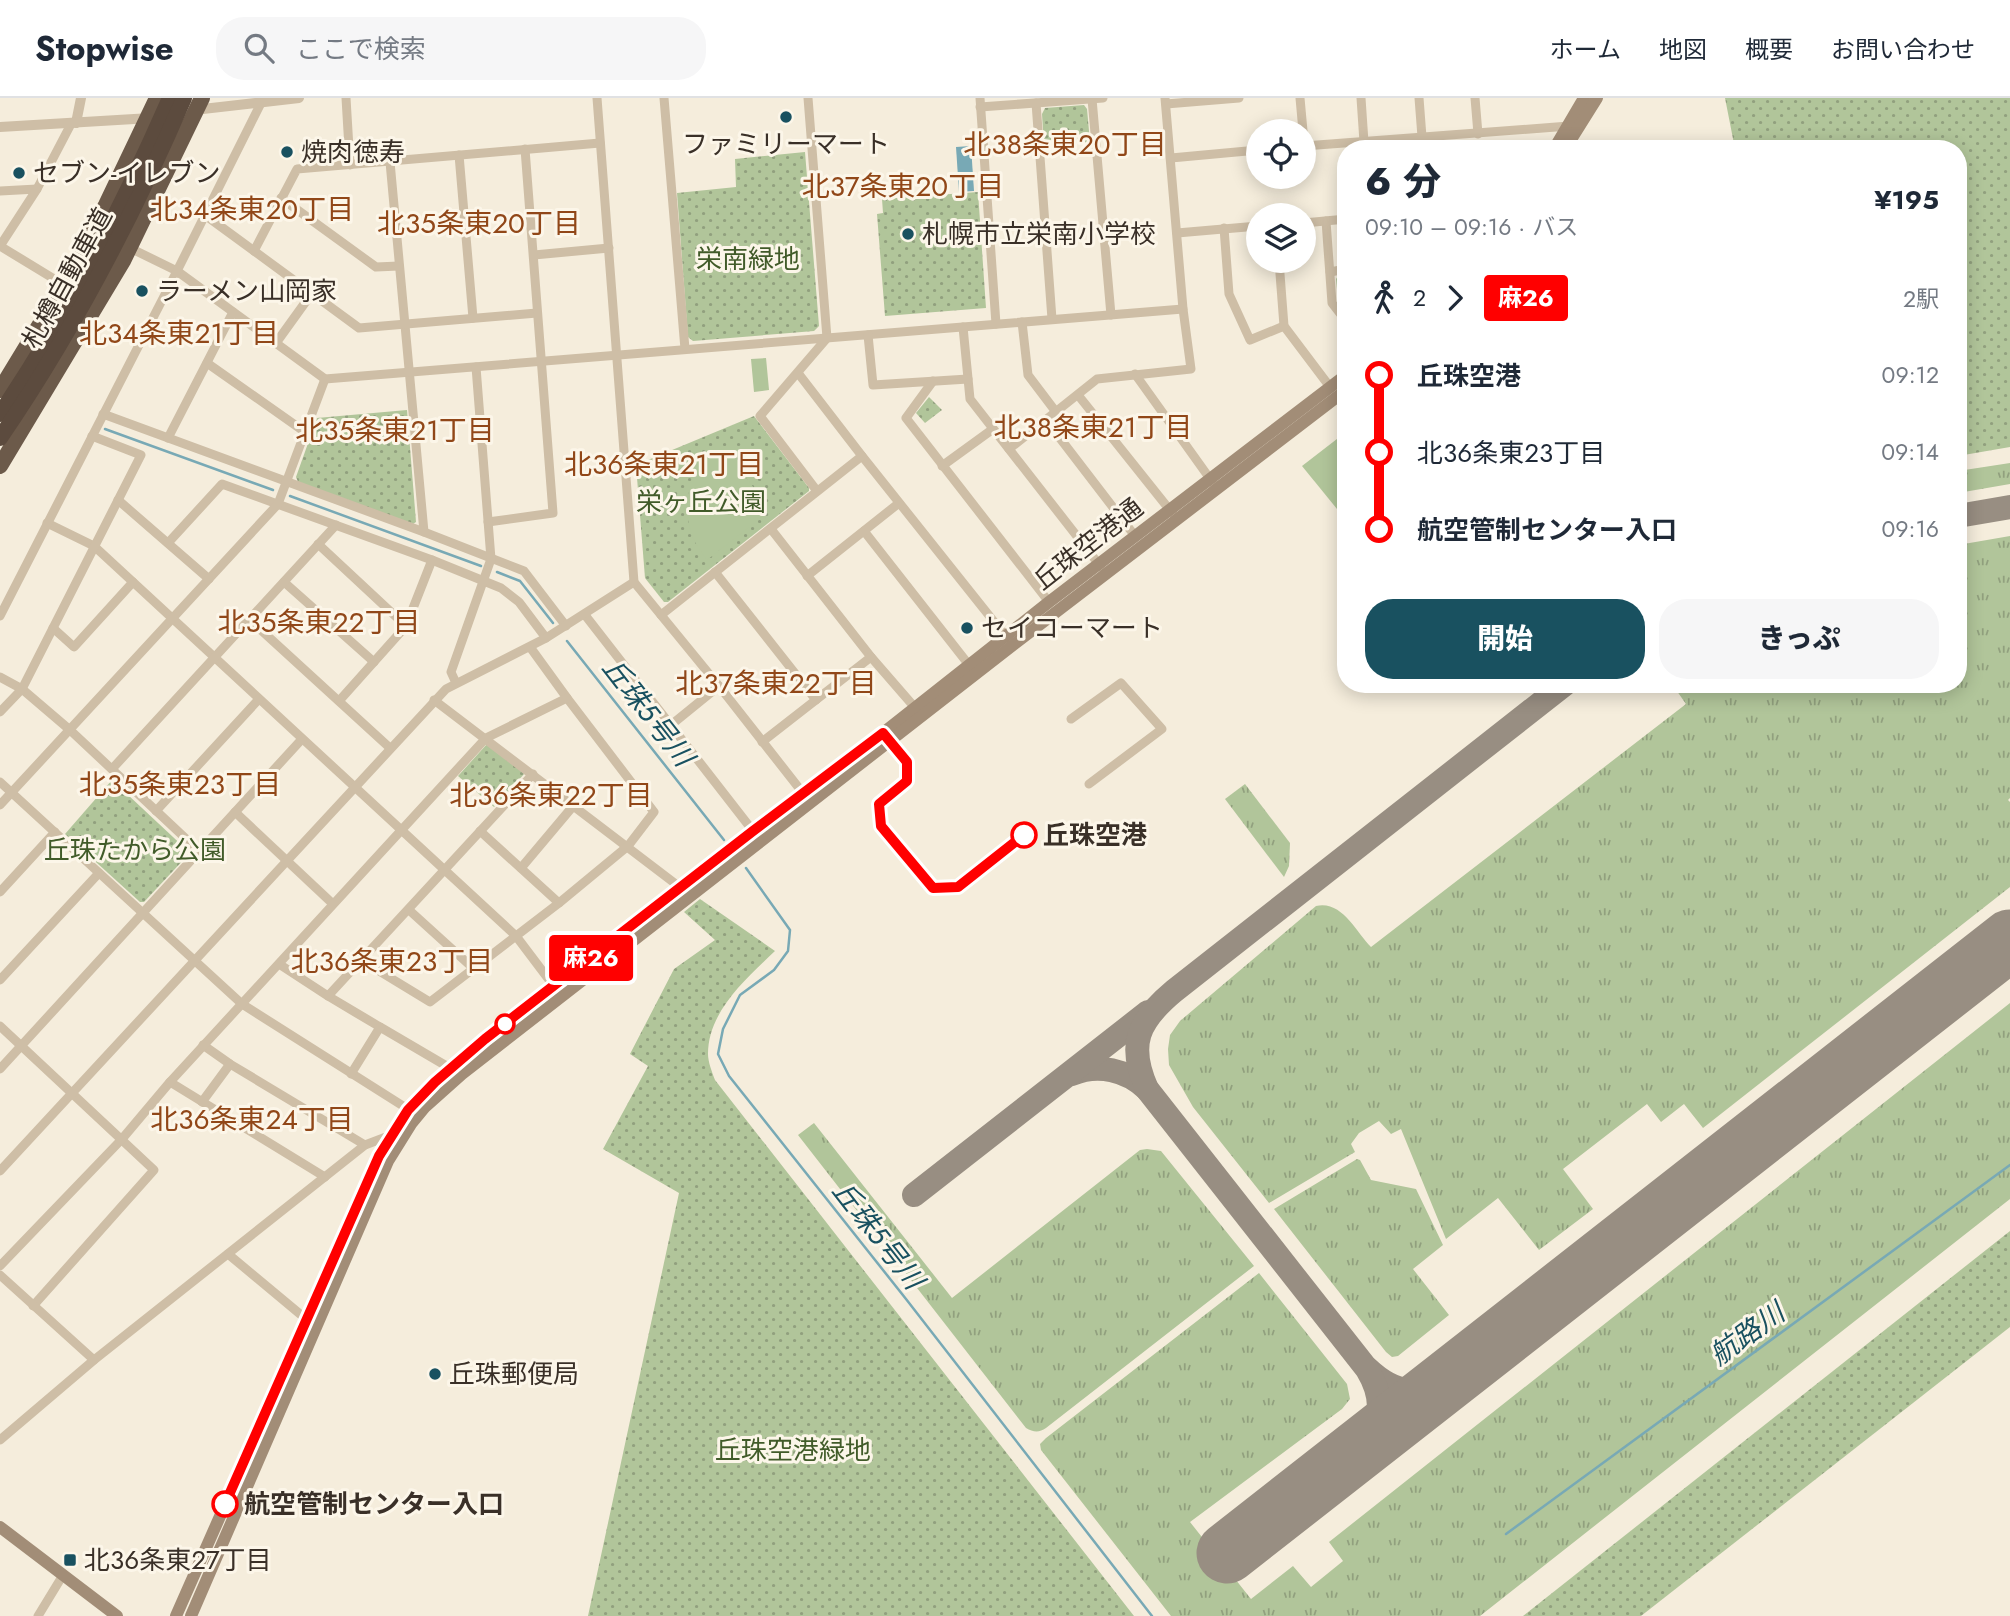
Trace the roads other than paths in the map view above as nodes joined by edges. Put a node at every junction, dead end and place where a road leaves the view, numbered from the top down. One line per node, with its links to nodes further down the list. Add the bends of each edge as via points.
1 (81, 98): 26 (street)
2 (157, 98): 24 (highway)
3 (170, 98): 98 (highway, 札樽自動車道, bridge, via 108,230)
4 (184, 98): 104 (highway, 札樽自動車道, bridge, via 120,237 73,323)
5 (299, 98): 19 (street)
6 (346, 98): 43 (street)
7 (597, 98): 35 (street)
8 (664, 98): 81 (street)
9 (808, 98): 79 (street)
10 (1103, 98): 18 (street)
11 (1239, 98): 20 (street)
12 (1300, 98): 25 (street)
13 (1361, 98): 31 (street)
14 (1419, 98): 30 (street)
15 (1475, 98): 29 (street)
16 (1584, 98): 28 (main road)
17 (1597, 98): 28 (main road)
18 (1092, 99): 22 (street); 70 (street)
19 (261, 101): 23 (street); 47 (street)
20 (1165, 101): 41 (street)
21 (980, 103): 22 (street); 74 (street)
22 (1036, 103): 72 (street)
23 (200, 104): 24 (street); 55 (highway)
24 (148, 118): 26 (street); 64 (highway)
25 (1302, 119)
26 (74, 124): 27 (street); 44 (street)
27 (0, 127)
28 (1572, 129): 29 (street); 33 (main road); 34 (main road)
29 (1478, 134): 30 (street)
30 (1422, 137): 32 (street)
31 (1364, 140)
32 (1387, 140)
33 (1562, 140)
34 (1568, 140)
35 (600, 143): 38 (street); 56 (street)
36 (1337, 144): 37 (street)
37 (1316, 145)
38 (525, 149): 40 (street); 58 (street)
39 (1246, 151): 41 (street)
40 (459, 155): 42 (street); 71 (street)
41 (1171, 158): 53 (street)
42 (390, 162): 43 (street); 59 (street)
43 (350, 165): 46 (street, via 297,169)
44 (37, 189): 45 (street); 54 (street)
45 (0, 191)
46 (281, 198): 57 (street); 59 (street, via 376,267)
47 (205, 215): 57 (street); 60 (street)
48 (1337, 220): 49 (street)
49 (1326, 221): 50 (street); 62 (street)
50 (1316, 222)
51 (1246, 227): 52 (street)
52 (1224, 229): 53 (street); 76 (street, via 1229,293 1250,340)
53 (1177, 233): 66 (street)
54 (0, 246): 64 (street)
55 (130, 248): 60 (street); 108 (highway)
56 (609, 248): 58 (street); 82 (street)
57 (254, 251): 65 (street)
58 (534, 255): 69 (street)
59 (399, 266): 75 (street)
60 (177, 271): 68 (street); 99 (street)
61 (1337, 271): 62 (street)
62 (1330, 272): 67 (street, via 1332,303)
63 (1280, 273): 76 (street)
64 (64, 285): 94 (highway)
65 (312, 293): 75 (street, via 359,328); 80 (street)
66 (1183, 309): 70 (street); 88 (street, via 1191,369)
67 (1337, 309)
68 (233, 312): 80 (street); 84 (street)
69 (537, 313): 71 (street); 83 (street)
70 (1111, 315): 72 (street)
71 (473, 318): 75 (street)
72 (1052, 320): 73 (street)
73 (1022, 322): 74 (street); 97 (street, via 1028,375)
74 (996, 324): 77 (street)
75 (404, 325): 86 (street)
76 (1284, 326): 93 (street)
77 (964, 327): 78 (street); 90 (street)
78 (868, 335): 79 (street); 91 (street, via 873,385)
79 (827, 338): 81 (street); 87 (street)
80 (276, 343): 89 (street)
81 (685, 349): 82 (street)
82 (617, 356): 83 (street); 136 (street)
83 (541, 362): 85 (street); 117 (street, via 553,513)
84 (207, 363): 102 (street); 105 (street)
85 (476, 367): 86 (street); 117 (street)
86 (409, 373): 89 (street); 122 (street)
87 (798, 373): 107 (street); 112 (street, via 760,416)
88 (1135, 374): 95 (street, via 1097,379); 111 (street)
89 (325, 379): 102 (street)
90 (968, 379): 91 (street); 101 (street, via 970,399)
91 (933, 381): 109 (street, via 906,418)
92 (1337, 382): 93 (main road, 丘珠空港通)
93 (1330, 387): 111 (main road, 丘珠空港通)
94 (0, 390)
95 (1078, 395): 97 (street); 116 (street)
96 (1337, 396): 111 (main road, 丘珠空港通)
97 (1056, 412): 100 (street)
98 (0, 414)
99 (103, 414): 103 (street); 105 (street)
100 (1046, 420): 106 (street); 123 (street)
101 (993, 429): 106 (street); 109 (street)
102 (305, 432): 110 (street)
103 (92, 436): 113 (street, via 141,455); 118 (street)
104 (0, 438)
105 (168, 438): 110 (street)
106 (1009, 449): 129 (street)
107 (862, 456): 112 (street); 114 (street)
108 (0, 466)
109 (942, 466): 137 (street)
110 (286, 482): 115 (street); 122 (street)
111 (1214, 484): 116 (main road, 丘珠空港通)
112 (817, 491): 120 (street)
113 (118, 500): 124 (street); 126 (street)
114 (899, 503): 121 (street); 147 (street)
115 (278, 504): 119 (street); 124 (street, via 222,484); 132 (street)
116 (1173, 515): 123 (main road, 丘珠空港通); 129 (main road, 丘珠空港通)
117 (488, 522): 128 (street)
118 (47, 523): 126 (street); 140 (street)
119 (336, 525): 125 (street); 127 (street)
120 (771, 529): 130 (street); 131 (street)
121 (864, 531): 131 (street); 152 (street)
122 (424, 532): 128 (street)
123 (1135, 536): 129 (main road, 丘珠空港通)
124 (168, 543): 132 (street)
125 (318, 544): 135 (street); 143 (street)
126 (94, 546): 134 (street); 145 (street)
127 (432, 559): 133 (street); 143 (street)
128 (492, 559): 133 (street); 144 (street, via 524,572)
129 (1102, 569): 137 (main road, 丘珠空港通); 147 (main road, 丘珠空港通)
130 (715, 572): 139 (street); 160 (street)
131 (807, 576): 149 (street)
132 (209, 579): 141 (street)
133 (483, 581): 146 (street, via 519,602); 154 (street, via 451,673)
134 (133, 582): 141 (street); 145 (street, via 74,647)
135 (284, 582): 142 (street); 151 (street)
136 (634, 582): 138 (street); 139 (street)
137 (1049, 602): 147 (main road, 丘珠空港通)
138 (584, 615): 144 (street); 165 (street)
139 (661, 615): 155 (street)
140 (0, 616)
141 (172, 619): 150 (street); 166 (street)
142 (250, 620): 150 (street); 161 (street)
143 (407, 626): 151 (street)
144 (566, 626): 146 (street)
145 (53, 628): 156 (street)
146 (546, 638): 148 (street)
147 (1009, 641): 152 (main road, 丘珠空港通); 163 (main road, 丘珠空港通)
148 (530, 647): 154 (street); 157 (street)
149 (871, 657): 160 (street); 163 (street)
150 (215, 659): 158 (street); 171 (street)
151 (374, 662): 161 (street)
152 (969, 665): 163 (main road, 丘珠空港通)
153 (0, 677): 156 (street)
154 (456, 683): 159 (street)
155 (719, 686): 165 (street); 169 (street)
156 (22, 689): 162 (street); 166 (street)
157 (566, 698): 167 (street); 186 (street, via 654,812)
158 (259, 699): 168 (street); 180 (street)
159 (434, 700): 167 (street); 170 (street)
160 (816, 700): 169 (street)
161 (339, 701): 170 (street)
162 (0, 712)
163 (918, 712): 177 (main road, 丘珠空港通)
164 (1071, 719): 174 (street, via 1121,683 1162,729)
165 (671, 725): 184 (street)
166 (70, 730): 171 (street); 176 (street)
167 (486, 738): 172 (street); 182 (street)
168 (302, 739): 175 (street); 181 (street)
169 (762, 743): 177 (street)
170 (390, 748): 175 (street)
171 (112, 769): 180 (street)
172 (533, 774): 179 (street); 183 (street)
173 (0, 782): 176 (street)
174 (1089, 783)
175 (354, 787): 182 (street); 188 (street)
176 (11, 793): 178 (street); 185 (street)
177 (807, 798): 184 (main road, 丘珠空港通); 204 (main road, 丘珠空港通)
178 (0, 805)
179 (574, 805): 186 (street); 189 (street)
180 (156, 811): 187 (street)
181 (235, 812): 187 (street); 188 (street)
182 (401, 830): 190 (street); 195 (street)
183 (480, 831): 189 (street); 190 (street)
184 (753, 831): 192 (main road, 丘珠空港通)
185 (55, 832): 191 (street); 193 (street)
186 (628, 846): 192 (street); 194 (street)
187 (199, 851): 197 (street)
188 (286, 860): 195 (street); 199 (street)
189 (521, 869): 194 (street)
190 (445, 870): 196 (street); 198 (street)
191 (99, 873): 197 (street); 203 (street)
192 (681, 888): 204 (main road, 丘珠空港通)
193 (0, 892)
194 (559, 903): 198 (street)
195 (333, 904): 201 (street)
196 (409, 910): 200 (street); 202 (street)
197 (142, 913): 199 (street); 210 (street)
198 (516, 936): 202 (street); 204 (street)
199 (194, 960): 206 (street); 216 (street)
200 (361, 960): 202 (street, via 430,1002); 205 (street)
201 (279, 964): 205 (street); 206 (street)
202 (474, 969)
203 (0, 980)
204 (558, 991): 213 (main road, 丘珠空港通)
205 (328, 996): 208 (street)
206 (242, 1004): 209 (street); 214 (street)
207 (0, 1026): 210 (street)
208 (380, 1027): 213 (street); 214 (street)
209 (203, 1045): 211 (street); 215 (street)
210 (21, 1046): 212 (street); 216 (street)
211 (230, 1064): 217 (street); 221 (street)
212 (0, 1069)
213 (456, 1071): 218 (main road, 丘珠空港通)
214 (351, 1074): 218 (street)
215 (170, 1082): 217 (street); 220 (street)
216 (73, 1092): 220 (street); 222 (street)
217 (202, 1102): 223 (street)
218 (414, 1112): 219 (main road, 丘珠空港通)
219 (396, 1138): 221 (street); 228 (main road, 丘珠空港通, via 379,1156); 236 (main road, 丘珠空港通)
220 (122, 1139): 225 (street); 227 (street, via 154,1170)
221 (365, 1145): 223 (street)
222 (0, 1171)
223 (325, 1177): 224 (street)
224 (228, 1254): 228 (street); 229 (street)
225 (0, 1266)
226 (0, 1275): 227 (street)
227 (33, 1306): 229 (street)
228 (306, 1319): 235 (main road, 丘珠空港通)
229 (94, 1360): 230 (street)
230 (0, 1440)
231 (0, 1527): 232 (main road)
232 (63, 1574): 233 (street); 234 (main road)
233 (38, 1616)
234 (117, 1616)
235 (176, 1616)
236 (191, 1616)

